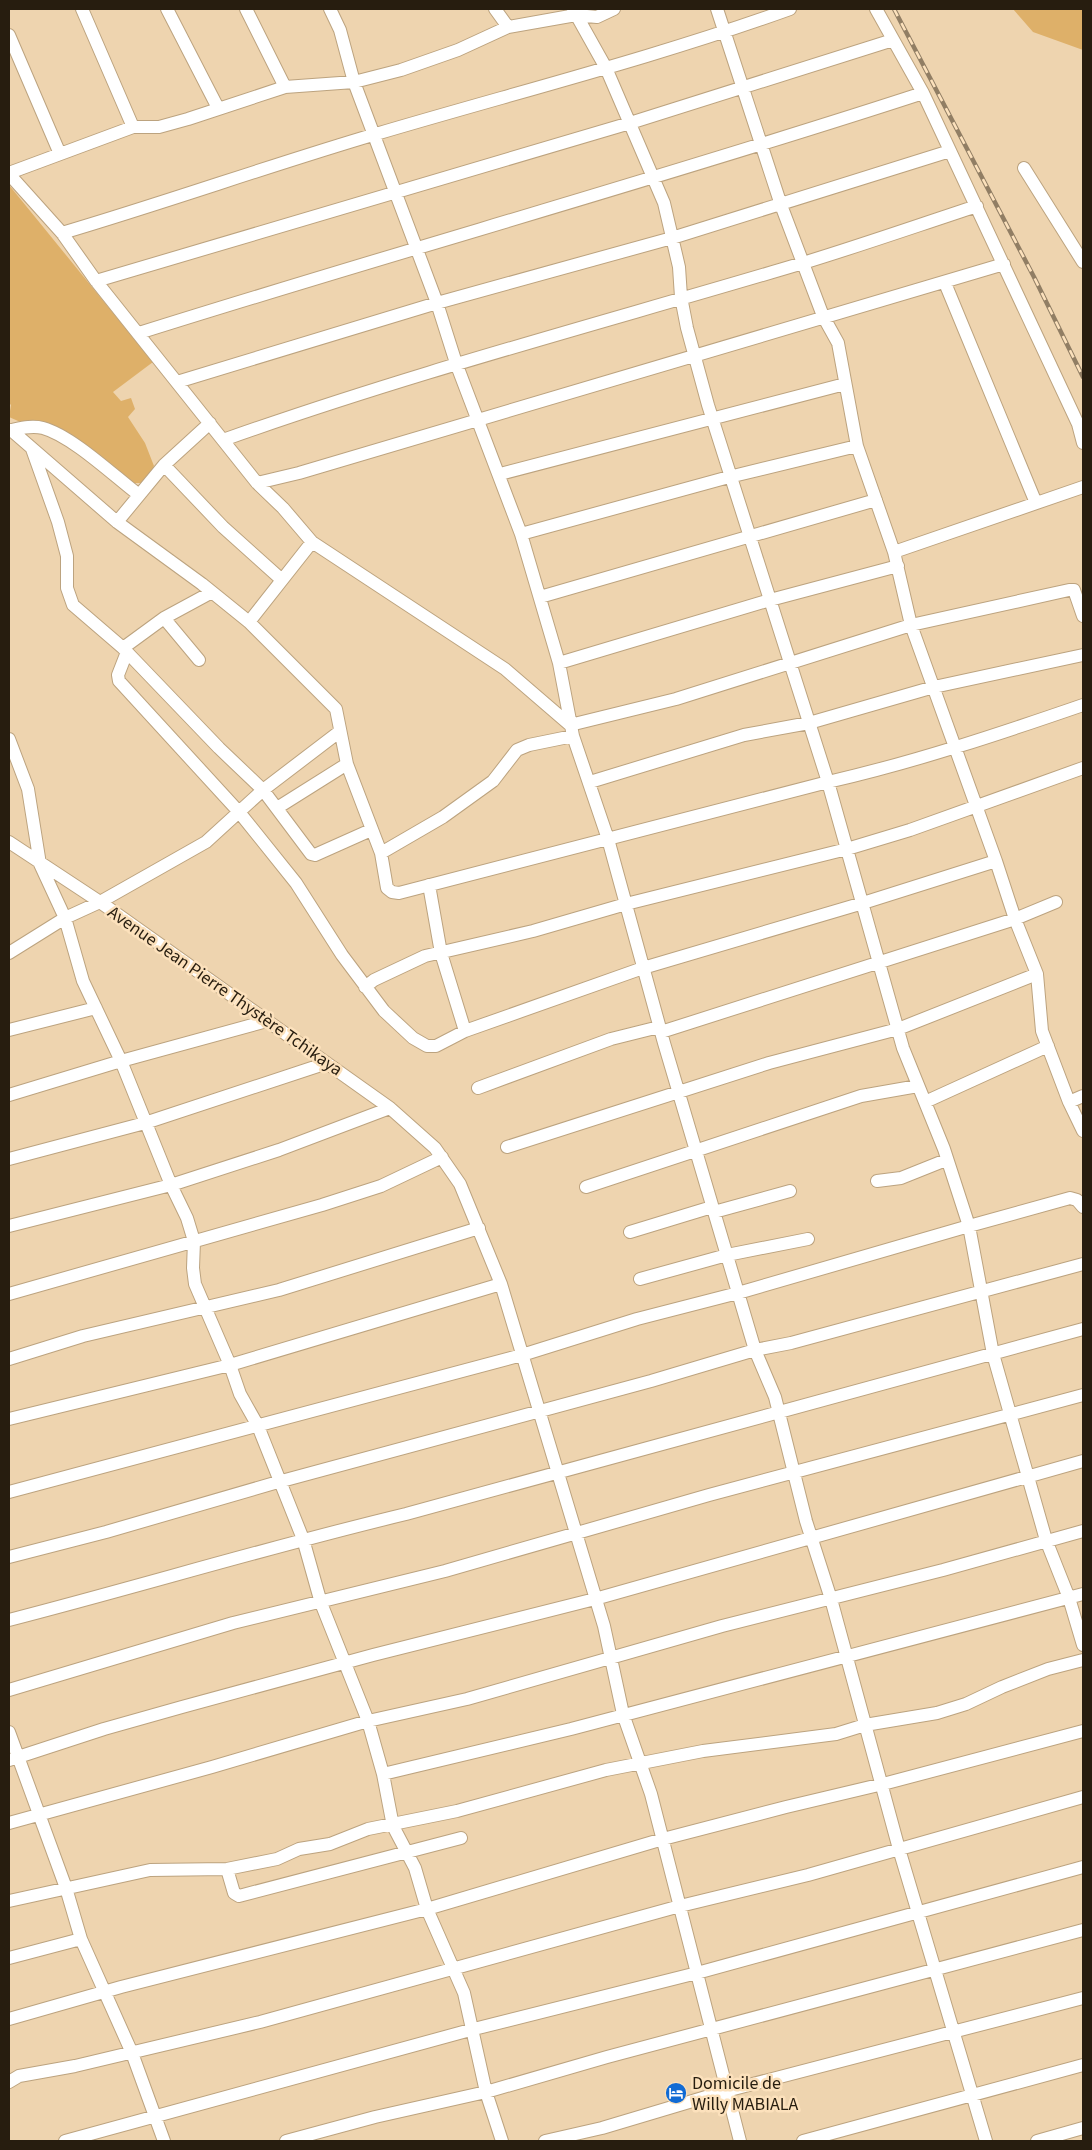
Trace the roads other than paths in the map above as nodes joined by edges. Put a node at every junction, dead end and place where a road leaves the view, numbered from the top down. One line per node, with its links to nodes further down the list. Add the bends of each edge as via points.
1 (82, 9): 22 (street)
2 (167, 9): 20 (street)
3 (246, 9): 17 (street)
4 (330, 9): 16 (street, via 340,30)
5 (496, 9): 11 (street)
6 (614, 9): 10 (street, via 597,17)
7 (718, 9): 12 (street)
8 (790, 9): 12 (street)
9 (876, 9): 14 (street)
10 (574, 12): 11 (street); 15 (street)
11 (508, 27): 16 (street, via 433,58)
12 (725, 32): 15 (street); 18 (street)
13 (9, 36): 26 (street)
14 (893, 40): 18 (street); 19 (street)
15 (606, 68): 21 (street); 23 (street)
16 (354, 82): 17 (street); 23 (street)
17 (285, 87): 20 (street)
18 (742, 89): 21 (street); 24 (street)
19 (923, 93): 24 (street); 25 (street)
20 (218, 108): 22 (street, via 159,127)
21 (630, 123): 29 (street); 30 (street)
22 (133, 127): 26 (street)
23 (374, 135): 30 (street); 33 (street)
24 (762, 146): 29 (street); 31 (street)
25 (950, 151): 31 (street); 32 (street)
26 (60, 154): 28 (street)
27 (1024, 168): 37 (street)
28 (9, 173): 33 (street)
29 (653, 176): 34 (street, via 664,203); 35 (street)
30 (397, 192): 35 (street); 39 (street)
31 (781, 205): 34 (street); 36 (street)
32 (977, 206): 36 (street); 38 (street)
33 (62, 233): 39 (street)
34 (672, 238): 41 (street); 42 (street)
35 (418, 248): 42 (street); 44 (street)
36 (804, 262): 41 (street); 43 (street)
37 (1083, 262)
38 (1004, 264): 40 (street); 54 (street, via 1078,424)
39 (96, 281): 44 (street)
40 (945, 283): 43 (street); 64 (street)
41 (681, 297): 45 (street); 46 (street)
42 (438, 303): 46 (street); 47 (street)
43 (823, 316): 45 (street); 48 (street, via 838,343)
44 (139, 333): 47 (street)
45 (696, 356): 49 (street); 50 (street)
46 (456, 363): 49 (street); 53 (street)
47 (177, 382): 51 (street)
48 (844, 384): 50 (street); 55 (street)
49 (478, 418): 58 (street); 60 (street)
50 (712, 418): 58 (street); 59 (street)
51 (210, 423): 53 (street); 57 (street)
52 (10, 430): 56 (street); 62 (street, via 42,428 64,438)
53 (223, 440): 60 (street)
54 (1083, 443)
55 (857, 446): 59 (street); 63 (street)
56 (32, 449): 65 (street); 79 (street, via 67,556 67,588 73,605)
57 (164, 465): 62 (street); 71 (street, via 223,527)
58 (500, 474): 66 (street)
59 (729, 477): 66 (street); 67 (street)
60 (257, 483): 68 (street)
61 (1083, 487): 64 (street)
62 (139, 495): 65 (street)
63 (876, 500): 67 (street); 69 (street)
64 (1036, 503): 69 (street)
65 (117, 522): 72 (street)
66 (521, 534): 73 (street)
67 (750, 536): 73 (street); 74 (street)
68 (312, 542): 71 (street); 87 (street, via 505,669)
69 (894, 552): 70 (street)
70 (898, 566): 74 (street); 78 (street)
71 (282, 580): 77 (street)
72 (212, 592): 76 (street); 77 (street)
73 (540, 598): 83 (street)
74 (770, 600): 82 (street); 83 (street)
75 (1083, 616): 78 (street, via 1074,590)
76 (164, 618): 79 (street); 81 (street)
77 (249, 622): 88 (street, via 336,709)
78 (911, 625): 82 (street); 84 (street)
79 (125, 650): 95 (street); 98 (street, via 119,681)
80 (1083, 655): 84 (street)
81 (199, 660)
82 (790, 662): 86 (street); 87 (street)
83 (559, 663): 87 (street)
84 (934, 687): 86 (street); 90 (street)
85 (1083, 705): 90 (street)
86 (809, 723): 93 (street, via 744,735); 94 (street)
87 (572, 730): 93 (street); 103 (street, via 518,750 493,781 443,817)
88 (339, 732): 91 (street); 95 (street)
89 (9, 739): 105 (street, via 28,789)
90 (956, 749): 94 (street); 96 (street)
91 (347, 764): 97 (street); 99 (street)
92 (1083, 768): 96 (street)
93 (590, 782): 100 (street)
94 (828, 782): 100 (street); 102 (street)
95 (264, 790): 97 (street); 98 (street)
96 (976, 806): 102 (street); 104 (street)
97 (278, 808): 99 (street, via 315,855)
98 (239, 812): 107 (street, via 206,842); 118 (street, via 296,883)
99 (371, 830): 103 (street)
100 (608, 839): 106 (street); 110 (street)
101 (9, 842): 105 (street, Avenue Jean Pierre Thystère Tchikaya)
102 (847, 849): 109 (street); 110 (street)
103 (380, 853): 106 (street, via 387,888 392,892)
104 (996, 860): 109 (street); 112 (street)
105 (40, 864): 107 (street, Avenue Jean Pierre Thystère Tchikaya); 111 (street)
106 (429, 885): 114 (street)
107 (100, 902): 111 (street); 120 (street, Avenue Jean Pierre Thystère Tchikaya)
108 (1056, 902): 112 (street)
109 (862, 903): 115 (street); 116 (street)
110 (626, 904): 114 (street); 116 (street)
111 (65, 918): 113 (street); 119 (street, via 83,980)
112 (1015, 920): 115 (street); 117 (street)
113 (9, 952)
114 (441, 953): 118 (street, via 397,968); 124 (street)
115 (879, 963): 122 (street, via 764,1001); 123 (street)
116 (643, 968): 122 (street); 124 (street)
117 (1037, 974): 123 (street); 125 (street, via 1040,1020)
118 (365, 987): 124 (street, via 384,1011 413,1038 427,1046 436,1046)
119 (96, 1008): 121 (street); 126 (street)
120 (267, 1021): 126 (street); 127 (street, Avenue Jean Pierre Thystère Tchikaya)
121 (9, 1030)
122 (660, 1030): 129 (street, via 612,1039); 130 (street)
123 (898, 1030): 128 (street); 130 (street, via 770,1063)
124 (465, 1031)
125 (1048, 1046): 133 (street); 134 (street)
126 (121, 1061): 131 (street); 136 (street)
127 (327, 1063): 135 (street, Avenue Jean Pierre Thystère Tchikaya); 136 (street)
128 (918, 1086): 133 (street); 139 (street, via 861,1096)
129 (478, 1088)
130 (678, 1092): 138 (street); 139 (street)
131 (9, 1095)
132 (1083, 1096): 134 (street)
133 (925, 1102): 142 (street)
134 (1069, 1102): 137 (street)
135 (390, 1108): 140 (street, Avenue Jean Pierre Thystère Tchikaya); 144 (street, via 279,1150)
136 (145, 1123): 141 (street); 144 (street)
137 (1083, 1132)
138 (506, 1146)
139 (696, 1150): 145 (street); 148 (street)
140 (438, 1153): 151 (street, Avenue Jean Pierre Thystère Tchikaya, via 460,1184); 154 (street, via 381,1186)
141 (9, 1159)
142 (946, 1160): 143 (street, via 901,1178); 150 (street)
143 (876, 1181)
144 (171, 1185): 149 (street); 154 (street)
145 (586, 1187)
146 (790, 1191): 148 (street)
147 (1083, 1207): 150 (street, via 1070,1198)
148 (713, 1209): 152 (street); 155 (street)
149 (9, 1226)
150 (969, 1226): 159 (street); 160 (street)
151 (479, 1228): 158 (street, Avenue Jean Pierre Thystère Tchikaya); 162 (street, via 279,1290)
152 (630, 1232)
153 (808, 1239): 155 (street)
154 (194, 1241): 161 (street); 162 (street, via 195,1284)
155 (727, 1255): 157 (street); 160 (street)
156 (1083, 1264): 159 (street)
157 (640, 1279)
158 (501, 1284): 166 (street, Avenue Jean Pierre Thystère Tchikaya); 168 (street)
159 (982, 1289): 164 (street, via 791,1343); 165 (street)
160 (738, 1293): 164 (street); 166 (street, via 638,1319)
161 (9, 1294)
162 (204, 1308): 167 (street, via 83,1336); 168 (street)
163 (1083, 1329): 165 (street)
164 (755, 1350): 170 (street); 171 (street)
165 (993, 1354): 170 (street); 172 (street)
166 (522, 1355): 171 (street, Avenue Jean Pierre Thystère Tchikaya); 174 (street)
167 (9, 1359)
168 (230, 1365): 173 (street); 174 (street, via 240,1394)
169 (1083, 1395): 172 (street)
170 (779, 1410): 176 (street); 177 (street)
171 (538, 1412): 176 (street, Avenue Jean Pierre Thystère Tchikaya); 179 (street)
172 (1010, 1413): 177 (street); 178 (street)
173 (9, 1419)
174 (258, 1426): 179 (street); 180 (street)
175 (1083, 1461): 178 (street)
176 (557, 1473): 182 (street, Avenue Jean Pierre Thystère Tchikaya); 184 (street)
177 (793, 1474): 182 (street); 183 (street)
178 (1027, 1476): 183 (street); 185 (street)
179 (278, 1482): 184 (street); 186 (street)
180 (9, 1492)
181 (1083, 1531): 185 (street)
182 (576, 1535): 190 (street, Avenue Jean Pierre Thystère Tchikaya); 191 (street)
183 (811, 1537): 188 (street); 190 (street)
184 (303, 1539): 191 (street); 192 (street)
185 (1046, 1540): 188 (street); 189 (street)
186 (9, 1557)
187 (1083, 1594): 189 (street)
188 (831, 1598): 194 (street); 195 (street)
189 (1069, 1598): 193 (street); 194 (street)
190 (595, 1599): 195 (street, Avenue Jean Pierre Thystère Tchikaya); 197 (street)
191 (321, 1603): 197 (street); 198 (street, via 233,1623)
192 (9, 1620)
193 (1083, 1644)
194 (846, 1656): 199 (street); 201 (street)
195 (611, 1657): 199 (street, Avenue Jean Pierre Thystère Tchikaya); 200 (street, via 467,1699)
196 (1083, 1660): 201 (street, via 1002,1687 937,1714)
197 (346, 1663): 200 (street); 204 (street, via 113,1726)
198 (9, 1690)
199 (623, 1714): 205 (street, Avenue Jean Pierre Thystère Tchikaya); 206 (street)
200 (368, 1721): 206 (street); 209 (street)
201 (865, 1724): 205 (street, via 836,1734 703,1751); 207 (street)
202 (1083, 1731): 207 (street)
203 (9, 1732): 204 (street)
204 (13, 1759): 209 (street)
205 (642, 1764): 211 (street, via 606,1770); 213 (street, Avenue Jean Pierre Thystère Tchikaya)
206 (383, 1774): 211 (street)
207 (882, 1784): 213 (street); 214 (street)
208 (1083, 1797): 214 (street)
209 (38, 1815): 210 (street); 218 (street)
210 (9, 1823)
211 (393, 1826): 215 (street); 217 (street, via 368,1829 330,1844)
212 (461, 1838): 215 (street)
213 (663, 1839): 220 (street, Avenue Jean Pierre Thystère Tchikaya); 221 (street)
214 (899, 1849): 220 (street); 222 (street)
215 (407, 1854): 217 (street, via 239,1896 234,1894); 221 (street, via 415,1868)
216 (1083, 1867): 222 (street)
217 (227, 1869): 218 (street, via 150,1870)
218 (66, 1888): 219 (street); 224 (street)
219 (9, 1901)
220 (680, 1906): 226 (street); 228 (street, Avenue Jean Pierre Thystère Tchikaya)
221 (427, 1909): 226 (street); 229 (street)
222 (918, 1912): 227 (street); 228 (street)
223 (1083, 1930): 227 (street)
224 (81, 1939): 225 (street); 229 (street)
225 (9, 1958)
226 (455, 1969): 232 (street); 235 (street)
227 (934, 1970): 233 (street); 234 (street)
228 (697, 1973): 232 (street); 233 (street, Avenue Jean Pierre Thystère Tchikaya)
229 (104, 1993): 231 (street); 235 (street)
230 (1083, 1998): 234 (street)
231 (9, 2019)
232 (474, 2030): 239 (street); 241 (street)
233 (711, 2030): 238 (street, Avenue Jean Pierre Thystère Tchikaya); 239 (street)
234 (953, 2032): 238 (street); 240 (street)
235 (132, 2053): 237 (street, via 19,2076); 241 (street)
236 (1083, 2065): 240 (street)
237 (9, 2082)
238 (726, 2091): 247 (street, via 602,2128); 248 (street, Avenue Jean Pierre Thystère Tchikaya)
239 (486, 2092): 245 (street); 246 (street)
240 (973, 2095): 249 (street); 250 (street)
241 (155, 2116): 243 (street); 244 (street)
242 (1083, 2128): 251 (street)
243 (65, 2141)
244 (164, 2141)
245 (286, 2141)
246 (502, 2141)
247 (544, 2141)
248 (740, 2141)
249 (804, 2141)
250 (986, 2141)
251 (1037, 2141)

